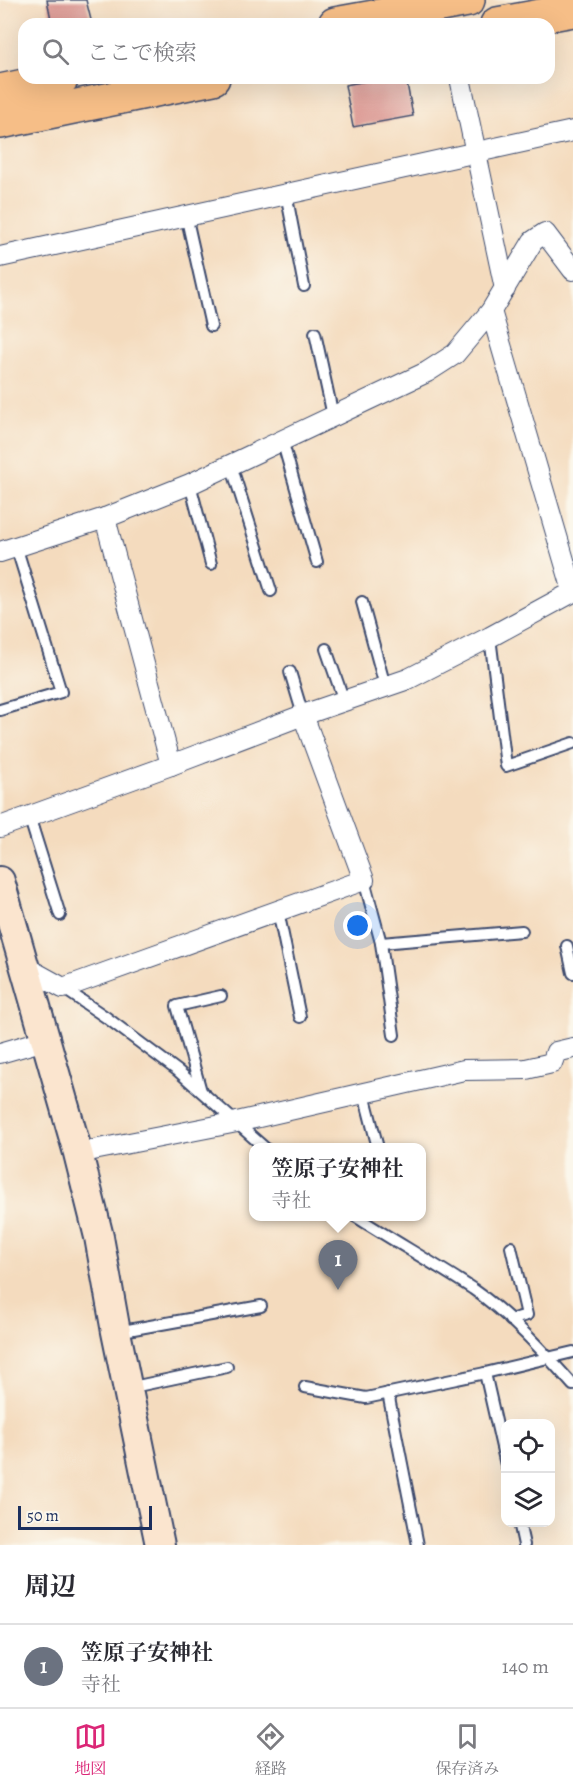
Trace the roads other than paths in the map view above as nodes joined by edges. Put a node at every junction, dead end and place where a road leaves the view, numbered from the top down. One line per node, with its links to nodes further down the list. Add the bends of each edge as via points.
1 (451, 7): 3 (highway)
2 (573, 10): 4 (highway)
3 (376, 18)
4 (529, 18)
5 (33, 84): 8 (highway)
6 (184, 84): 9 (highway)
7 (461, 84): 11 (street)
8 (0, 91)
9 (0, 122)
10 (573, 131): 11 (street)
11 (477, 152): 12 (street); 17 (street)
12 (286, 193): 13 (street); 16 (lane)
13 (186, 216): 14 (street); 19 (lane)
14 (0, 257)
15 (573, 270): 17 (street, via 545,233 532,241)
16 (304, 286)
17 (505, 289): 18 (street)
18 (491, 311): 21 (street, via 455,354 427,372); 30 (street)
19 (211, 326)
20 (315, 333): 21 (lane)
21 (333, 416): 22 (street)
22 (282, 440): 23 (street); 27 (lane)
23 (231, 465): 24 (street); 29 (lane)
24 (190, 484): 25 (street); 28 (lane)
25 (105, 518): 26 (street); 40 (street)
26 (8, 549): 37 (lane, via 61,692)
27 (317, 562)
28 (211, 564)
29 (271, 591)
30 (573, 591): 32 (street)
31 (362, 602): 35 (lane)
32 (490, 637): 35 (street, via 408,679); 39 (lane, via 506,766)
33 (326, 649): 36 (lane)
34 (290, 672): 38 (lane)
35 (385, 686): 36 (street)
36 (344, 701): 38 (street)
37 (0, 710)
38 (303, 715): 40 (street); 43 (street)
39 (573, 743)
40 (171, 765): 41 (street)
41 (29, 816): 42 (street); 46 (lane)
42 (0, 827)
43 (364, 880): 45 (street); 48 (lane)
44 (2, 895): 50 (street)
45 (278, 911): 52 (street); 54 (lane)
46 (60, 915)
47 (522, 931): 48 (lane)
48 (381, 943): 55 (lane)
49 (567, 946): 51 (lane)
50 (25, 967): 52 (street); 56 (street)
51 (573, 973)
52 (63, 988): 59 (lane)
53 (221, 996): 59 (lane, via 177,1006)
54 (300, 1017)
55 (394, 1035)
56 (45, 1041): 58 (street); 64 (street)
57 (573, 1048): 60 (street, via 556,1052 552,1063 526,1069 464,1070)
58 (0, 1053)
59 (201, 1091): 61 (lane)
60 (364, 1094): 61 (street); 63 (lane)
61 (237, 1122): 62 (lane); 64 (street)
62 (260, 1143)
63 (377, 1143)
64 (78, 1153): 69 (street)
65 (363, 1221): 68 (lane, via 474,1290)
66 (511, 1247): 68 (lane, via 527,1315)
67 (261, 1306): 69 (lane)
68 (510, 1320): 71 (lane)
69 (116, 1332): 76 (street)
70 (573, 1352): 71 (lane)
71 (548, 1357): 73 (lane); 74 (lane)
72 (227, 1367): 76 (lane)
73 (485, 1373): 77 (lane); 78 (lane)
74 (573, 1384)
75 (305, 1387): 77 (lane, via 366,1398)
76 (128, 1388): 80 (street)
77 (388, 1393): 81 (lane)
78 (501, 1443)
79 (520, 1527): 82 (lane)
80 (160, 1545)
81 (418, 1545)
82 (524, 1545)

